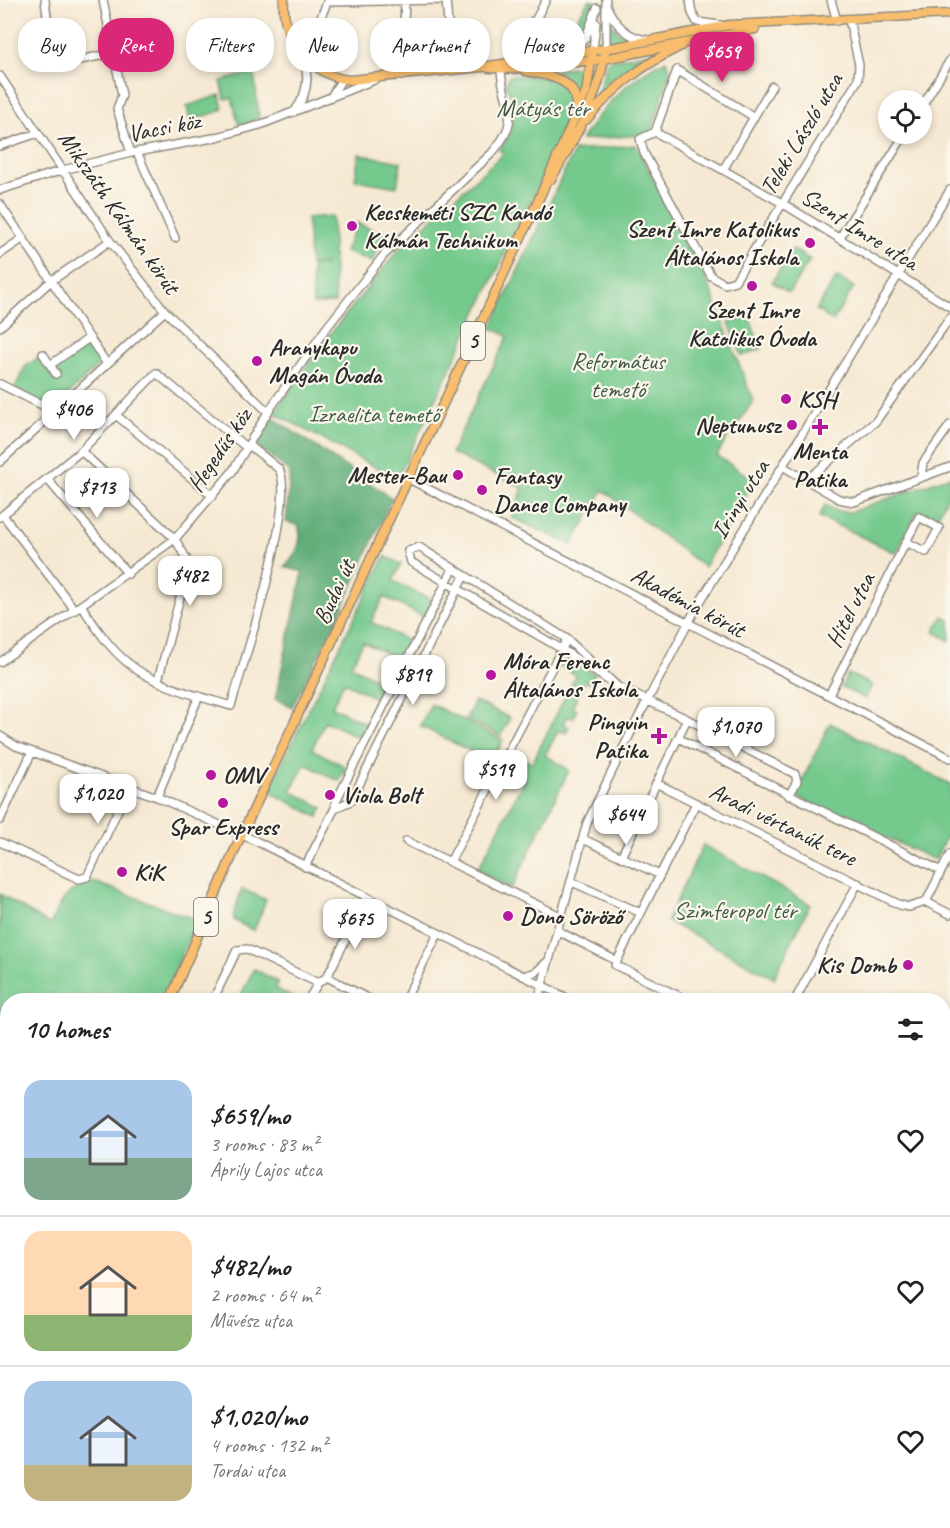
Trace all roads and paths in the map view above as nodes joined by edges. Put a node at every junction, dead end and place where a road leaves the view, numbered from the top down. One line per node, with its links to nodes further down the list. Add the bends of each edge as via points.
1 (45, 0): 30 (street, via 49,33 61,54 71,62)
2 (104, 0): 15 (street)
3 (284, 0): 21 (main road)
4 (405, 0): 5 (street); 10 (street); 42 (street)
5 (446, 0): 17 (street)
6 (535, 0): 12 (street)
7 (598, 0): 13 (street)
8 (690, 0): 23 (street, via 697,22)
9 (831, 0): 20 (street)
10 (327, 1): 16 (street)
11 (606, 2): 25 (street, via 624,30 640,39); 27 (street)
12 (545, 3): 18 (street)
13 (597, 8): 24 (street); 29 (street)
14 (950, 14): 19 (main road, 5)
15 (107, 18)
16 (320, 18)
17 (448, 18)
18 (535, 18)
19 (849, 20): 20 (main road, 5); 62 (street, Teleki László utca, via 859,65 858,80)
20 (837, 21): 22 (main road, 5)
21 (286, 23)
22 (791, 24): 23 (main road, 5); 26 (main road, 5)
23 (729, 25): 25 (main road, 5)
24 (585, 38)
25 (652, 39): 27 (main road, 5)
26 (692, 41): 32 (main road, 5); 51 (main road, 5, via 629,76)
27 (606, 49): 29 (main road, 5); 32 (main road, 5)
28 (585, 55): 29 (main road)
29 (593, 55): 31 (main road); 32 (main road, 5); 50 (main road, 5, via 586,92)
30 (98, 56)
31 (585, 56)
32 (604, 59): 51 (main road, 5)
33 (950, 60): 46 (street)
34 (490, 68): 35 (main road)
35 (501, 69): 82 (street, Hegedűs köz, via 510,111 503,139 384,255 324,331)
36 (117, 72): 56 (street, via 122,96 117,109)
37 (306, 72): 48 (street, via 308,84)
38 (328, 72): 44 (main road)
39 (435, 72): 42 (main road)
40 (540, 72): 50 (main road, via 567,84 575,100)
41 (0, 76): 53 (street, Mikszáth Kálmán körút)
42 (402, 76): 43 (main road)
43 (382, 77): 44 (main road); 47 (street, Vacsi köz)
44 (342, 79): 47 (street)
45 (772, 86): 49 (street)
46 (932, 90)
47 (332, 95): 48 (street, Vacsi köz)
48 (293, 113): 56 (street, Vacsi köz, via 213,138)
49 (754, 117): 52 (street, Teleki László utca, via 677,70); 58 (street)
50 (573, 120): 61 (main road, Budai út / 5)
51 (581, 126): 61 (main road, Budai út / 5)
52 (655, 132): 58 (street, Szent Imre utca); 62 (street, Teleki László utca, via 640,139 644,153 717,282 735,281)
53 (38, 133): 55 (street); 57 (street, Mikszáth Kálmán körút)
54 (899, 144): 66 (street)
55 (0, 146)
56 (134, 153): 57 (street, Vacsi köz); 64 (street)
57 (63, 170): 59 (street, Vacsi köz); 67 (street, Mikszáth Kálmán körút)
58 (723, 170): 62 (street, Szent Imre utca)
59 (0, 190)
60 (950, 190): 69 (street, Irinyi utca)
61 (537, 203): 91 (main road, Budai út / 5)
62 (782, 203): 66 (street, Szent Imre utca)
63 (0, 204): 65 (street)
64 (175, 238)
65 (22, 239): 68 (street); 70 (street)
66 (839, 240): 69 (street, Szent Imre utca)
67 (110, 241): 70 (street); 72 (street, Mikszáth Kálmán körút)
68 (0, 254)
69 (899, 276): 71 (street, Szent Imre utca); 88 (street, Irinyi utca)
70 (51, 281): 74 (street); 75 (street)
71 (950, 307)
72 (165, 311): 77 (street); 82 (street, Mikszáth Kálmán körút)
73 (950, 318): 93 (street, via 876,421)
74 (0, 327)
75 (89, 338): 77 (street); 78 (street)
76 (43, 354): 78 (street)
77 (107, 364): 81 (street)
78 (50, 365): 79 (street)
79 (56, 374)
80 (0, 384): 81 (street)
81 (54, 411): 87 (street)
82 (268, 412): 85 (street, Hegedűs köz)
83 (116, 415): 85 (street, via 156,374); 86 (street); 94 (street)
84 (950, 425): 90 (street, via 923,463)
85 (248, 447): 94 (street, Hegedűs köz); 112 (street, via 279,469 283,489 277,537 231,706)
86 (81, 451): 92 (street); 96 (street)
87 (0, 462)
88 (784, 466): 93 (street); 104 (street, Irinyi utca)
89 (950, 467): 90 (street)
90 (921, 476): 93 (street, via 854,502 839,499)
91 (409, 479): 104 (street, Akadémia körút); 126 (main road, Budai út / 5)
92 (48, 480): 95 (street); 99 (street)
93 (807, 480)
94 (213, 496): 96 (street, Hegedűs köz)
95 (2, 516): 103 (street)
96 (175, 539): 99 (street, Hegedűs köz); 109 (street, via 186,558 186,575)
97 (906, 542): 97 (street, Hitel utca, via 926,552 939,528 919,517); 111 (street, Hitel utca)
98 (453, 569): 100 (street); 101 (street); 101 (street, via 419,548 408,551 411,562)
99 (128, 574): 103 (street, Hegedűs köz)
100 (465, 576): 102 (street); 105 (street)
101 (446, 582): 102 (street); 124 (street)
102 (458, 589): 106 (street); 124 (street, via 351,801)
103 (78, 608): 108 (street, Hegedűs köz); 109 (street, via 123,659)
104 (688, 625): 111 (street, Akadémia körút); 113 (street, Irinyi utca)
105 (567, 639): 106 (street); 110 (street)
106 (560, 648): 110 (street); 132 (street)
107 (0, 649): 108 (street)
108 (3, 659)
109 (158, 680): 112 (street)
110 (618, 687): 113 (street, Aradi vértanúk tere)
111 (829, 695): 118 (street, Akadémia körút)
112 (199, 696): 122 (street)
113 (648, 700): 114 (street, Aradi vértanúk tere); 127 (street, Irinyi utca, via 604,786)
114 (687, 719): 116 (street); 121 (street, Aradi vértanúk tere, via 795,774 797,781)
115 (0, 736): 117 (street)
116 (678, 738): 119 (street); 121 (street, Aradi vértanúk tere)
117 (32, 752): 120 (street); 125 (street)
118 (950, 758)
119 (658, 784): 123 (street, Aradi vértanúk tere); 131 (street)
120 (129, 786): 122 (street); 129 (street, via 84,879)
121 (789, 796): 134 (street, Aradi vértanúk tere)
122 (157, 797): 126 (street)
123 (696, 803): 135 (street); 137 (street, Aradi vértanúk tere)
124 (335, 808): 133 (street)
125 (0, 820)
126 (242, 835): 133 (street); 151 (main road, Budai út / 5)
127 (583, 839): 131 (street); 136 (street, Irinyi utca)
128 (406, 841): 132 (street)
129 (0, 842)
130 (950, 854): 134 (street)
131 (621, 857): 135 (street)
132 (450, 862): 142 (street)
133 (305, 867): 138 (street)
134 (941, 872): 139 (street)
135 (660, 875): 140 (street)
136 (572, 882): 140 (street); 142 (street, Irinyi utca)
137 (858, 883): 139 (street, Aradi vértanúk tere, via 900,905 909,907); 159 (street)
138 (366, 898): 144 (street); 148 (street)
139 (926, 902): 141 (street)
140 (640, 913): 146 (street)
141 (950, 914)
142 (562, 918): 143 (street, Irinyi utca)
143 (558, 932): 145 (street, Irinyi utca); 146 (street)
144 (438, 934): 147 (street); 155 (street)
145 (550, 960): 147 (street, via 536,972); 150 (street, Irinyi utca)
146 (617, 961): 158 (street, via 615,965)
147 (523, 976): 150 (street)
148 (327, 977): 149 (street); 154 (street)
149 (318, 982): 152 (street, via 247,949 237,950); 153 (street)
150 (542, 986): 156 (street, Irinyi utca); 157 (street)
151 (173, 993)
152 (216, 993)
153 (312, 993)
154 (358, 993)
155 (408, 993)
156 (540, 993)
157 (556, 993)
158 (673, 993)
159 (799, 993)

